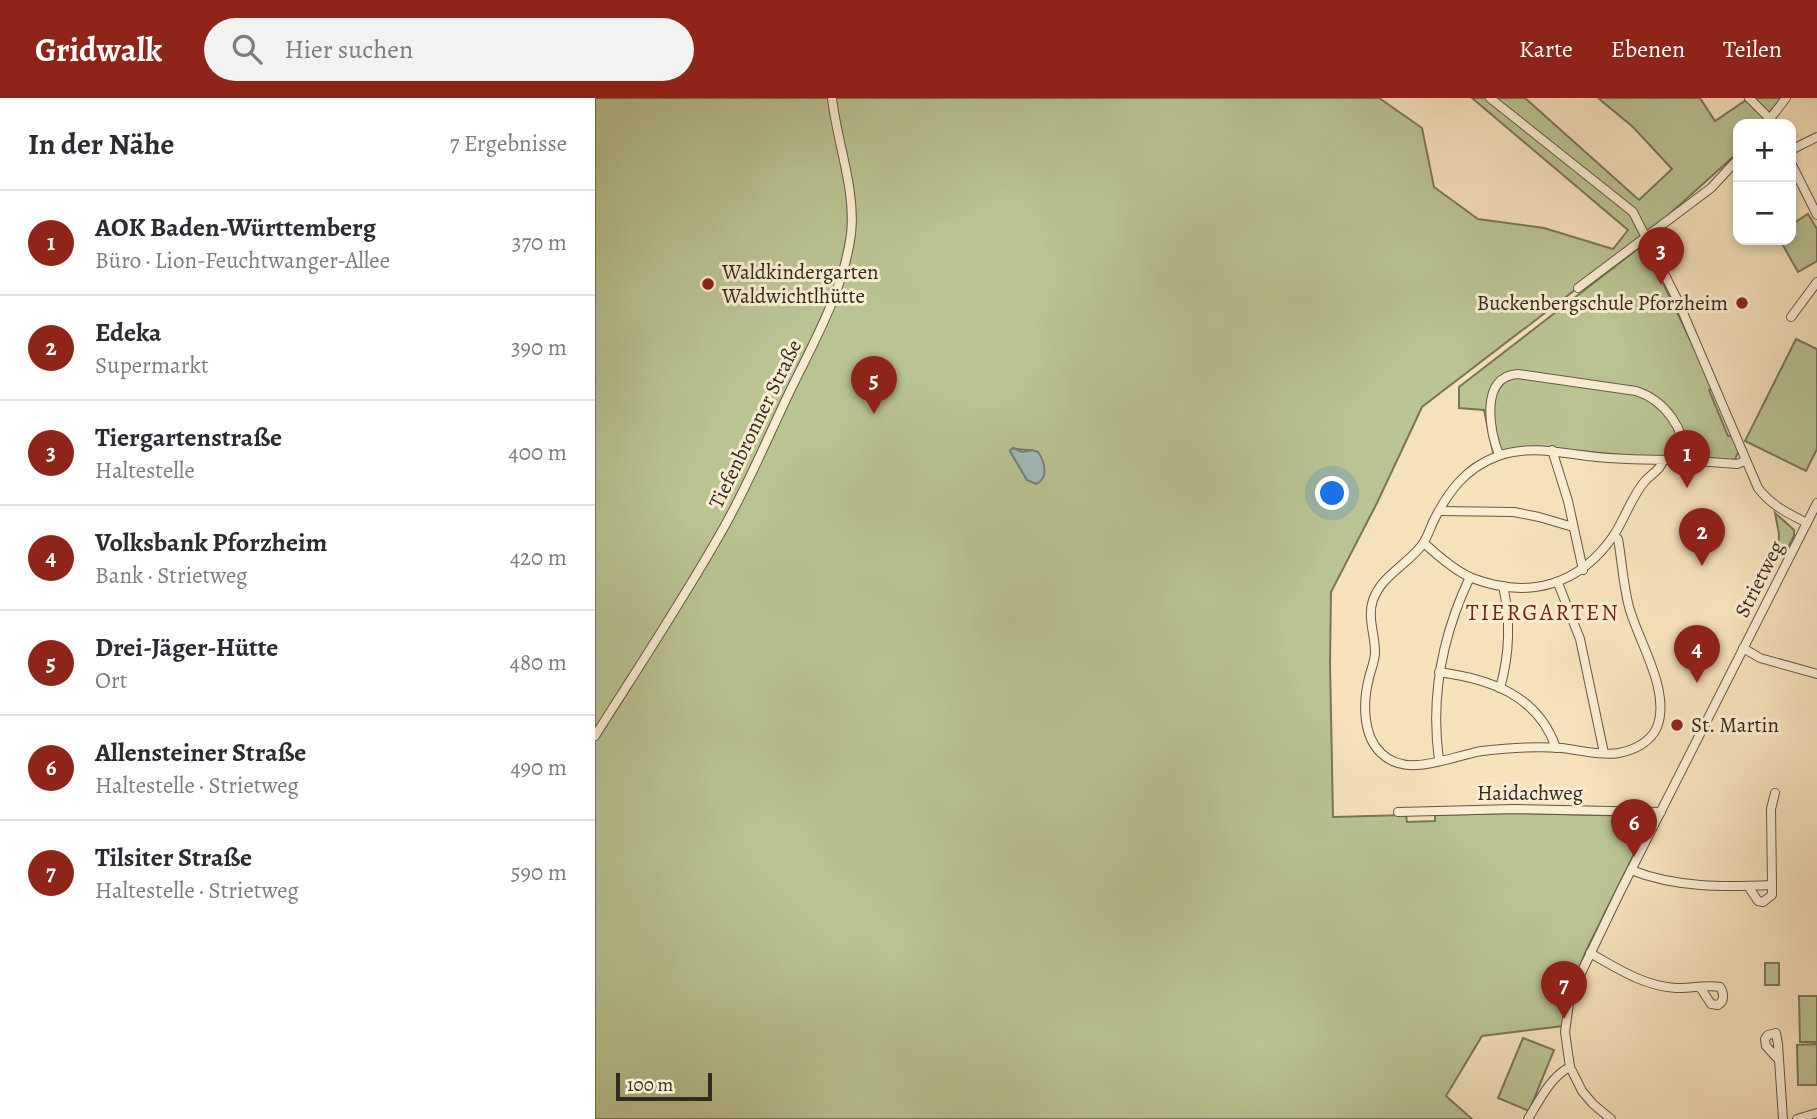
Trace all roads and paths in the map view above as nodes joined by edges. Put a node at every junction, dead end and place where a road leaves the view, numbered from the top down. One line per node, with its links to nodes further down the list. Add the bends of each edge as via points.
1 (832, 98): 35 (street, Tiefenbronner Straße, via 852,216 836,289 724,528)
2 (1490, 98): 12 (street, via 1633,212)
3 (1749, 98): 5 (street)
4 (1786, 98): 6 (street)
5 (1764, 119)
6 (1770, 119)
7 (1817, 137): 8 (street)
8 (1796, 148)
9 (1733, 164): 12 (street)
10 (1796, 173): 11 (street)
11 (1817, 215)
12 (1647, 239): 14 (street); 20 (street)
13 (1817, 282): 15 (street)
14 (1579, 288)
15 (1791, 317)
16 (1552, 450): 17 (street); 18 (street); 24 (street)
17 (1499, 455): 19 (street, via 1492,427 1492,393 1503,378 1517,374 1651,396 1671,414); 22 (street, via 1467,473)
18 (1663, 460): 19 (street); 25 (street, via 1637,493)
19 (1688, 460): 20 (street)
20 (1745, 461): 23 (street, via 1767,500)
21 (1817, 503): 23 (street, Strietweg)
22 (1439, 511): 24 (street, via 1514,512); 26 (street)
23 (1807, 523): 31 (street, Strietweg)
24 (1573, 527): 27 (street)
25 (1614, 536): 27 (street); 37 (street, via 1636,630 1662,705 1649,739 1628,750)
26 (1424, 543): 28 (street); 38 (street, via 1389,575 1374,598 1370,619 1375,660 1368,680 1366,716 1374,744 1387,758 1420,766)
27 (1583, 570): 29 (street)
28 (1471, 578): 30 (street); 32 (street, via 1451,622)
29 (1558, 583): 30 (street); 37 (street, via 1580,639)
30 (1503, 586): 34 (street, via 1509,636)
31 (1743, 649): 33 (street); 40 (street, Strietweg)
32 (1439, 672): 34 (street, via 1477,678); 38 (street, via 1435,707)
33 (1817, 674)
34 (1500, 688): 36 (street, via 1544,721)
35 (595, 736)
36 (1556, 748): 37 (street); 38 (street, via 1486,751)
37 (1604, 753)
38 (1439, 760)
39 (1775, 793): 43 (street)
40 (1661, 812): 41 (street, Haidachweg, via 1515,809); 42 (street, Strietweg)
41 (1398, 813)
42 (1632, 870): 44 (street, via 1682,884); 45 (street, Strietweg)
43 (1772, 885): 44 (street); 44 (street, via 1772,895 1763,902)
44 (1748, 886)
45 (1590, 953): 46 (street, via 1656,985); 48 (street, Strietweg, via 1566,1014)
46 (1700, 988)
47 (1778, 1059): 52 (street)
48 (1570, 1067): 50 (street, via 1546,1090); 51 (street, via 1582,1091)
49 (1817, 1113): 53 (street)
50 (1528, 1119)
51 (1611, 1119)
52 (1783, 1119)
53 (1797, 1119)

